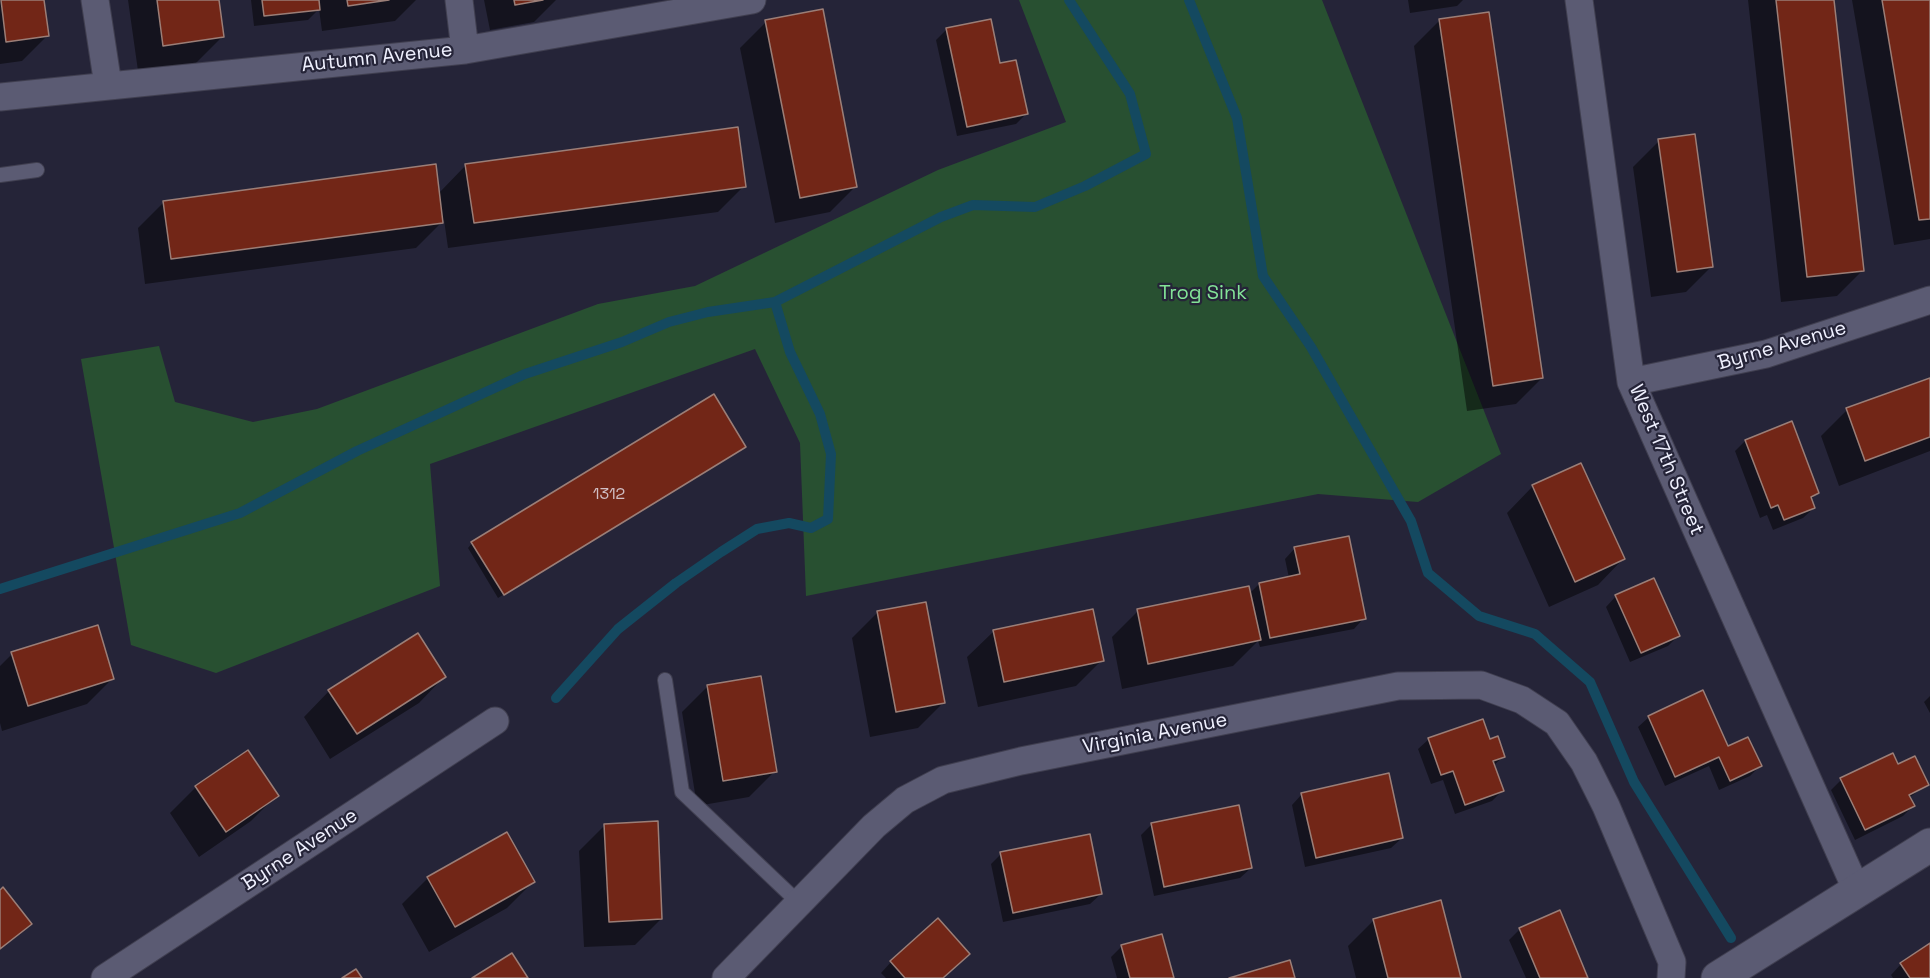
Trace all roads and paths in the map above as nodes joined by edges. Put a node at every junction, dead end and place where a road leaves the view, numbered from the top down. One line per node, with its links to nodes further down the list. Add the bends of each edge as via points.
1 (95, 0): 6 (street)
2 (459, 0): 5 (street)
3 (752, 0): 5 (street, Autumn Avenue)
4 (1579, 0): 11 (street, West 17th Street)
5 (465, 50): 6 (street, Autumn Avenue)
6 (108, 85): 7 (street, Autumn Avenue)
7 (0, 97)
8 (37, 170): 9 (lane)
9 (0, 175)
10 (1930, 300): 11 (street, Byrne Avenue, via 1766,354)
11 (1631, 382): 15 (street, West 17th Street)
12 (665, 680): 16 (lane, via 682,792)
13 (495, 721): 17 (street, Byrne Avenue)
14 (1930, 845): 15 (street)
15 (1857, 891): 20 (street)
16 (799, 903): 18 (street, Virginia Avenue); 19 (street, Virginia Avenue, via 874,826 905,800 943,780 1398,686 1481,685 1522,700 1557,723 1584,762 1672,962)
17 (110, 976)
18 (726, 978)
19 (1671, 978)
20 (1718, 978)

